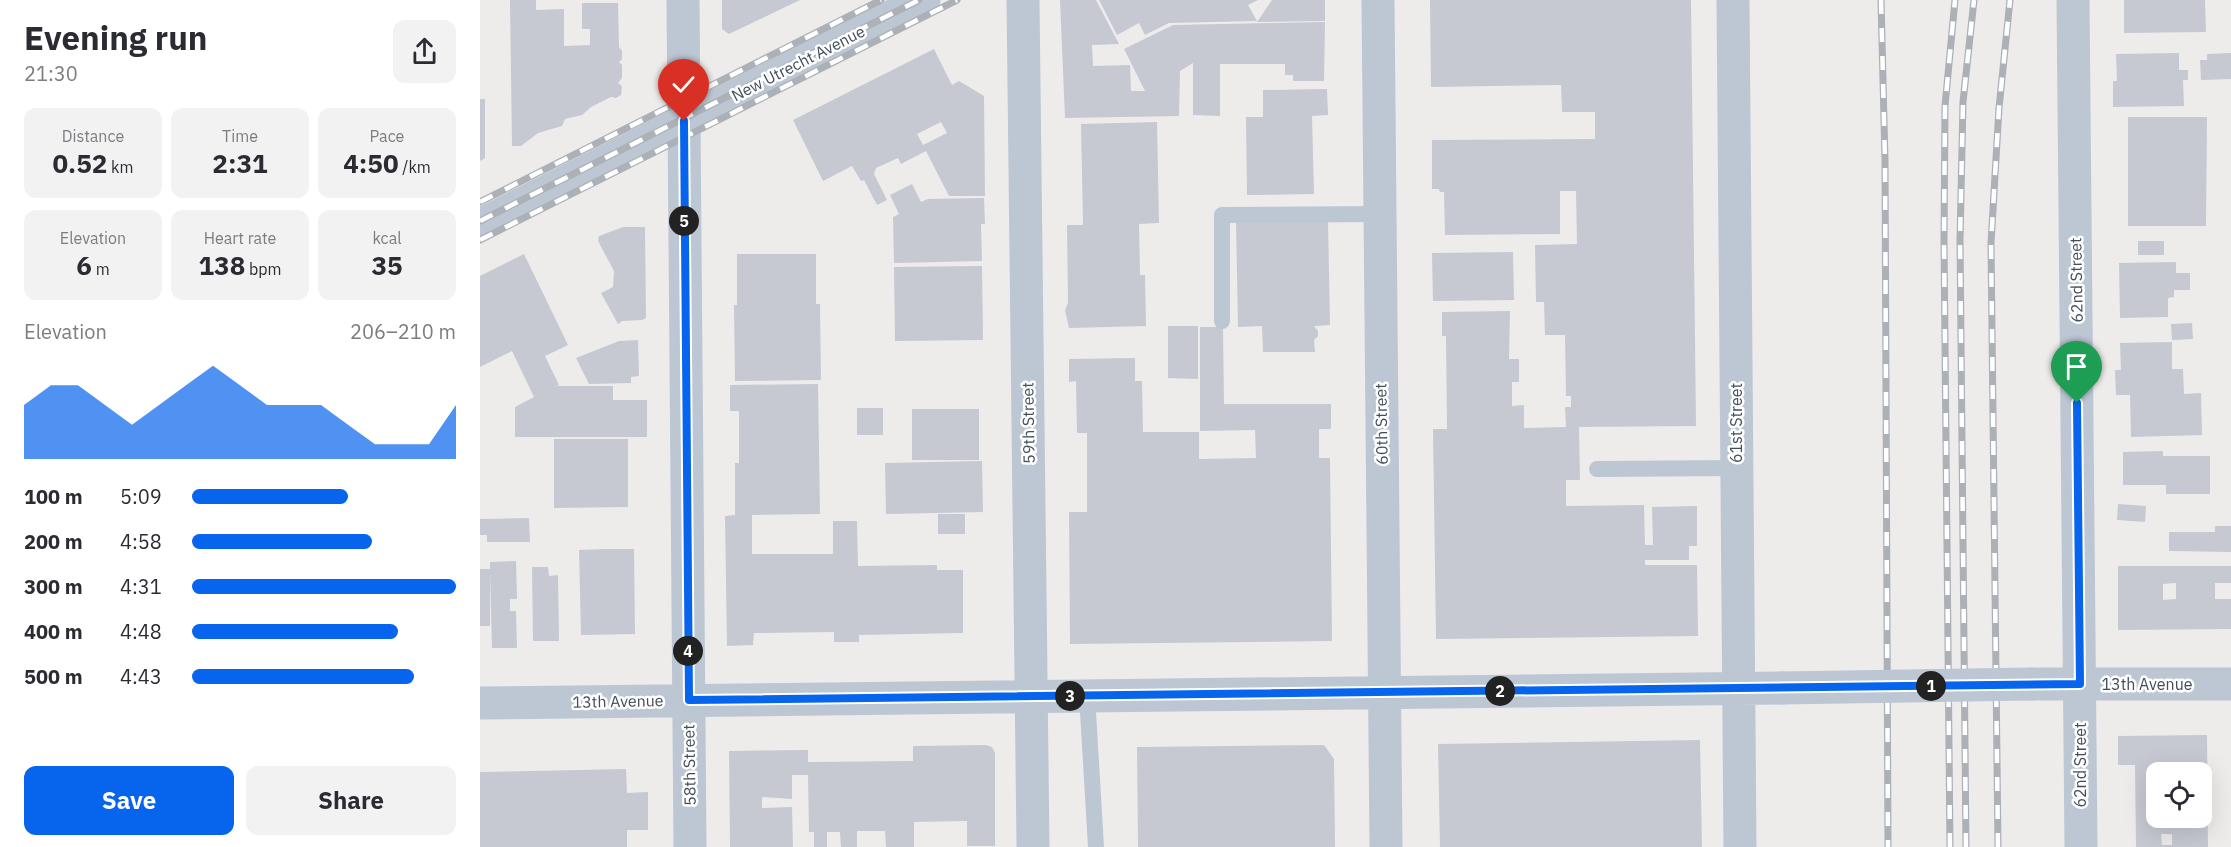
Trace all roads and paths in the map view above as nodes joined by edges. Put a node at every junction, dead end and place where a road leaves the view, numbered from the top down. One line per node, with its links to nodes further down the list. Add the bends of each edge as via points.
1 (682, 0): 7 (street, 58th Street)
2 (924, 0): 7 (street, New Utrecht Avenue)
3 (1023, 0): 18 (street, 59th Street)
4 (1378, 0): 8 (street, 60th Street)
5 (1733, 0): 11 (street, 61st Street)
6 (2073, 0): 13 (street, 62nd Street)
7 (684, 121): 9 (street, New Utrecht Avenue); 19 (street, 58th Street)
8 (1380, 214): 10 (lane, via 1222,215); 16 (street, 60th Street)
9 (480, 225)
10 (1222, 321)
11 (1737, 468): 12 (lane); 15 (street, 61st Street)
12 (1597, 469)
13 (2080, 684): 14 (street, 13th Avenue); 15 (street, 13th Avenue, bridge); 26 (street, 62nd Street)
14 (2231, 684)
15 (1738, 688): 16 (street, 13th Avenue); 25 (street, 61st Street)
16 (1384, 692): 17 (street, 13th Avenue); 24 (street, 60th Street)
17 (1087, 695): 18 (street, 13th Avenue); 23 (lane)
18 (1032, 696): 19 (street, 13th Avenue); 22 (street, 59th Street)
19 (689, 700): 20 (street, 13th Avenue); 21 (street, 58th Street)
20 (480, 703)
21 (690, 847)
22 (1033, 847)
23 (1096, 847)
24 (1386, 847)
25 (1740, 847)
26 (2081, 847)

